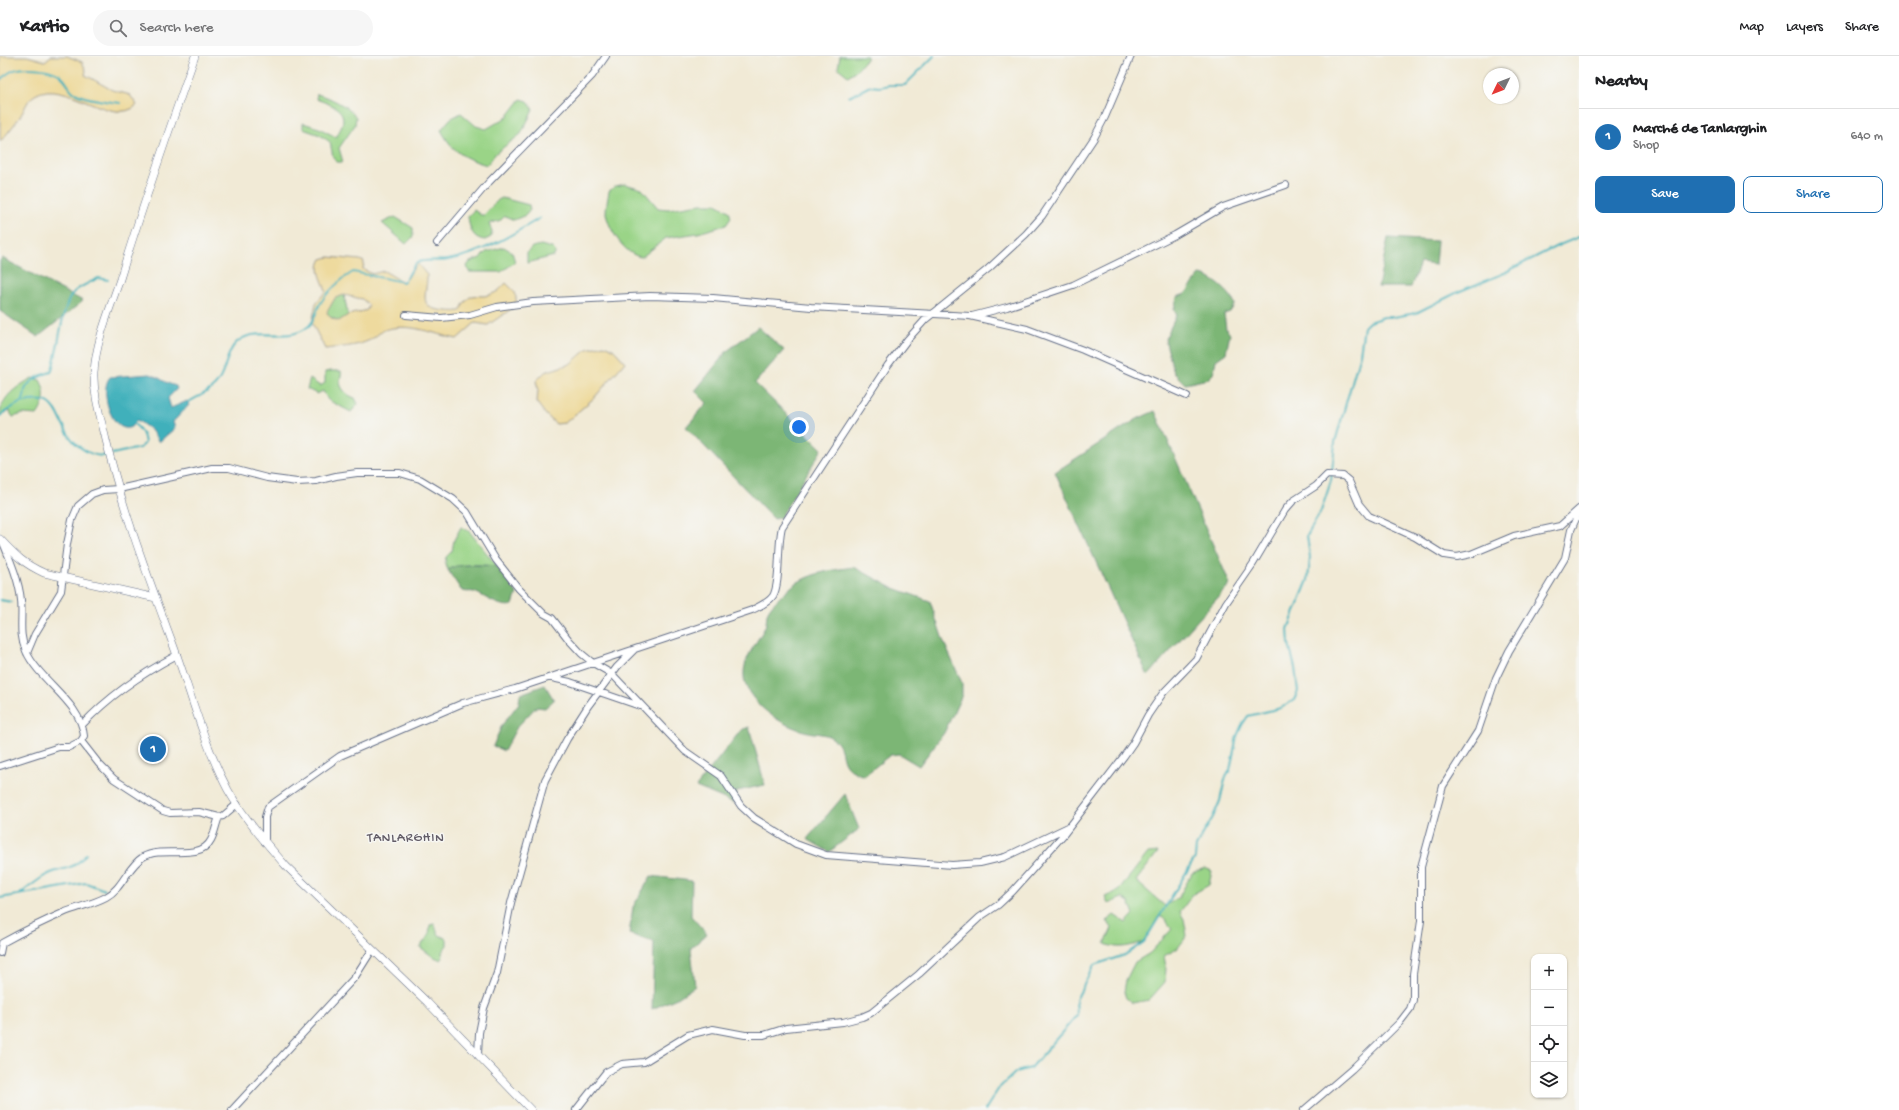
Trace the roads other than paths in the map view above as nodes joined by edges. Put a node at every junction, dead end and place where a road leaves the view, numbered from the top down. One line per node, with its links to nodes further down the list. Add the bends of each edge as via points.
1 (195, 56): 10 (street, via 128,253 95,366 94,380 98,407)
2 (606, 56): 5 (street, via 592,76 489,182)
3 (1131, 56): 7 (street, via 1094,138 1042,216 988,269)
4 (1286, 185): 8 (street, via 1223,207 1175,235 1073,285 1007,307)
5 (437, 243)
6 (406, 315): 7 (street, via 441,318 470,315 533,302 650,296 713,298)
7 (932, 315): 8 (street); 16 (street, via 907,340 888,365 782,527 776,590 772,597 765,604 752,610)
8 (970, 316): 9 (street, via 1026,329 1083,350)
9 (1187, 396)
10 (119, 489): 14 (street, via 92,494 78,506 68,538); 15 (street); 19 (street, via 212,468 229,468 267,478 297,482 385,472 420,479 453,499 467,512 496,560 519,589 543,613 552,618 569,640)
11 (1579, 509): 29 (street, via 1560,526 1514,536 1471,554 1457,557 1444,555 1415,537 1369,516 1359,504 1349,481 1343,476 1327,474 1285,510 1226,604 1196,659 1164,693 1148,715 1133,743)
12 (1579, 512): 37 (street, via 1571,530 1565,558 1509,651 1496,678 1478,731 1443,786 1421,867 1421,921 1410,1009 1352,1069)
13 (1, 540): 14 (street, via 27,566); 17 (street, via 14,571 21,598 20,629)
14 (63, 578): 15 (street); 17 (street, via 61,591 35,634)
15 (156, 598): 18 (street)
16 (635, 649): 19 (street); 20 (street)
17 (27, 654): 24 (street)
18 (177, 655): 24 (street, via 153,668 102,704); 27 (street, via 220,773)
19 (593, 663): 20 (street); 21 (street)
20 (612, 674): 22 (street); 23 (street)
21 (551, 678): 22 (street); 30 (street, via 463,703 340,756 268,807 265,817)
22 (598, 692): 23 (street, via 623,698); 33 (street, via 567,739 545,780 511,903 497,973 484,1008)
23 (644, 708): 29 (street, via 685,751 720,776 741,806 754,818 796,844 826,855 952,864 980,863 1005,857)
24 (82, 725): 25 (street, via 84,736)
25 (81, 741): 26 (street, via 69,747 59,747); 28 (street, via 114,779 163,811 199,812)
26 (0, 766)
27 (237, 804): 28 (street); 30 (street)
28 (219, 817): 32 (street, via 212,840 202,850 166,851 144,857 106,897 26,930 2,943)
29 (1072, 825): 36 (street, via 1013,891 871,1013 843,1022 786,1028 764,1035 746,1035 713,1029 688,1035 644,1062 622,1064 606,1072)
30 (265, 842): 31 (street)
31 (372, 950): 33 (street); 34 (street, via 355,977)
32 (0, 952)
33 (478, 1055): 35 (street)
34 (232, 1110)
35 (531, 1110)
36 (576, 1110)
37 (1304, 1110)

